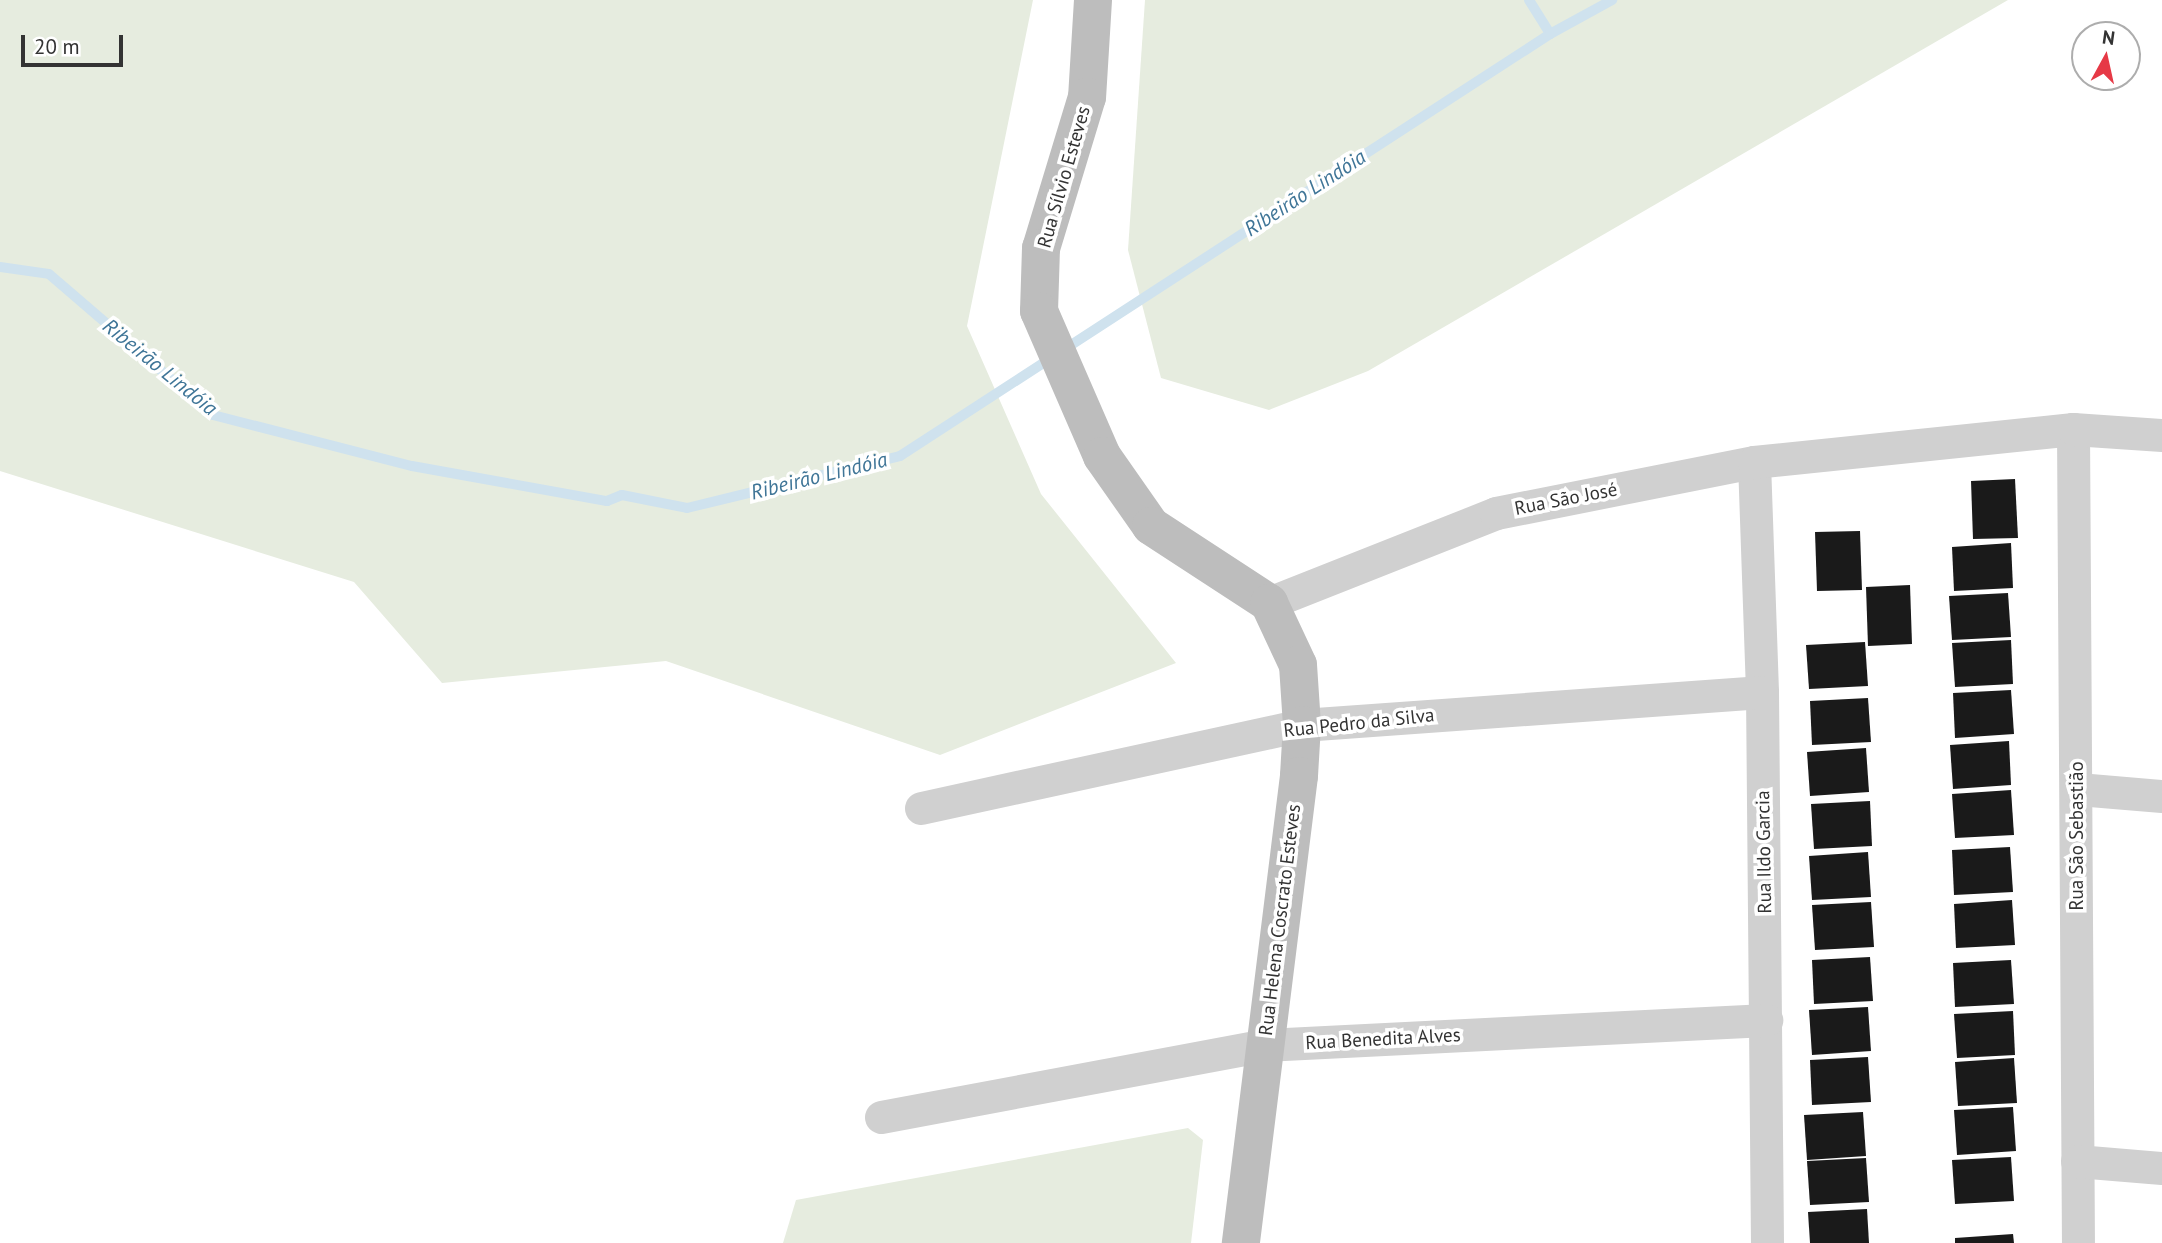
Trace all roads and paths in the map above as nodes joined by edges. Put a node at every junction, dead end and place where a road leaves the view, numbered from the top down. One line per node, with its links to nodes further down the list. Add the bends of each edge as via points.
1 (1093, 0): 5 (street, Rua Sílvio Esteves, via 1087,97 1041,248 1039,311 1102,456 1151,526)
2 (2073, 429): 3 (street, Rua São José); 4 (street, Rua São José); 8 (street, Rua São Sebastião)
3 (2162, 435)
4 (1754, 462): 5 (street, Rua São José, via 1496,513); 6 (street, Rua Ildo Garcia)
5 (1269, 603): 7 (street, Rua Helena Coscrato Esteves, via 1298,665)
6 (1762, 692): 7 (street, Rua Pedro da Silva); 11 (street, Rua Ildo Garcia)
7 (1302, 725): 10 (street, Rua Pedro da Silva); 12 (street, Rua Helena Coscrato Esteves)
8 (2078, 789): 9 (street); 14 (street, Rua São Sebastião)
9 (2162, 796)
10 (921, 808)
11 (1766, 1020): 12 (street, Rua Benedita Alves); 17 (street, Rua Ildo Garcia)
12 (1264, 1045): 13 (street, Rua Benedita Alves); 16 (street, Rua Helena Coscrato Esteves)
13 (881, 1117)
14 (2077, 1161): 15 (street); 18 (street, Rua São Sebastião)
15 (2162, 1168)
16 (1241, 1243)
17 (1767, 1243)
18 (2078, 1243)

